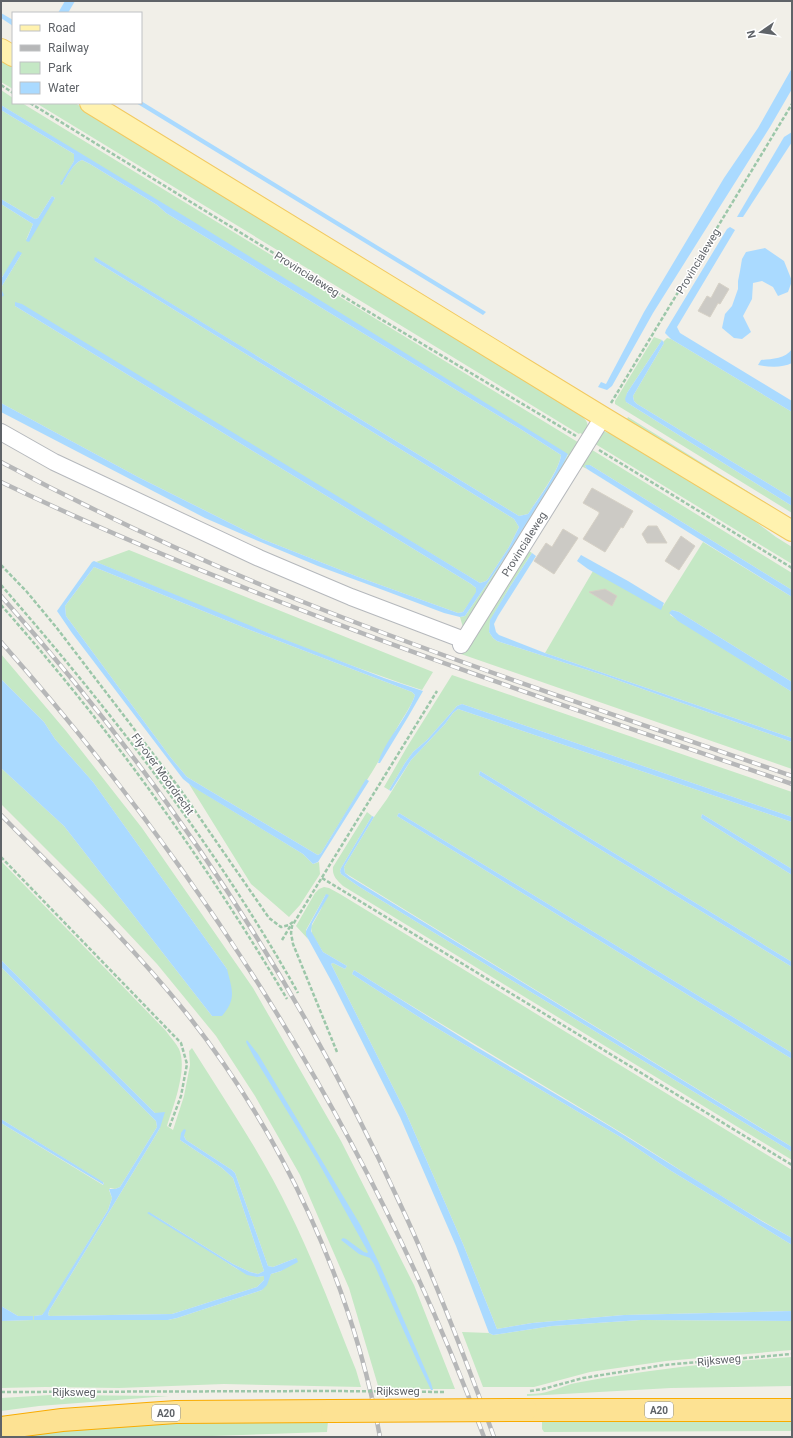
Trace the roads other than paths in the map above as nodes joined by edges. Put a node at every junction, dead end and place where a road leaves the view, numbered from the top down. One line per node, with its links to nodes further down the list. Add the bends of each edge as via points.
1 (1, 49): 2 (main road)
2 (12, 55)
3 (92, 104): 4 (main road)
4 (603, 417): 5 (lane, Provincialeweg, via 463,643 259,558 54,462); 6 (main road)
5 (1, 432)
6 (792, 531)
7 (792, 1410): 8 (highway, Rijksweg / A20, bridge, via 526,1401 332,1401 62,1420)
8 (1, 1428)

